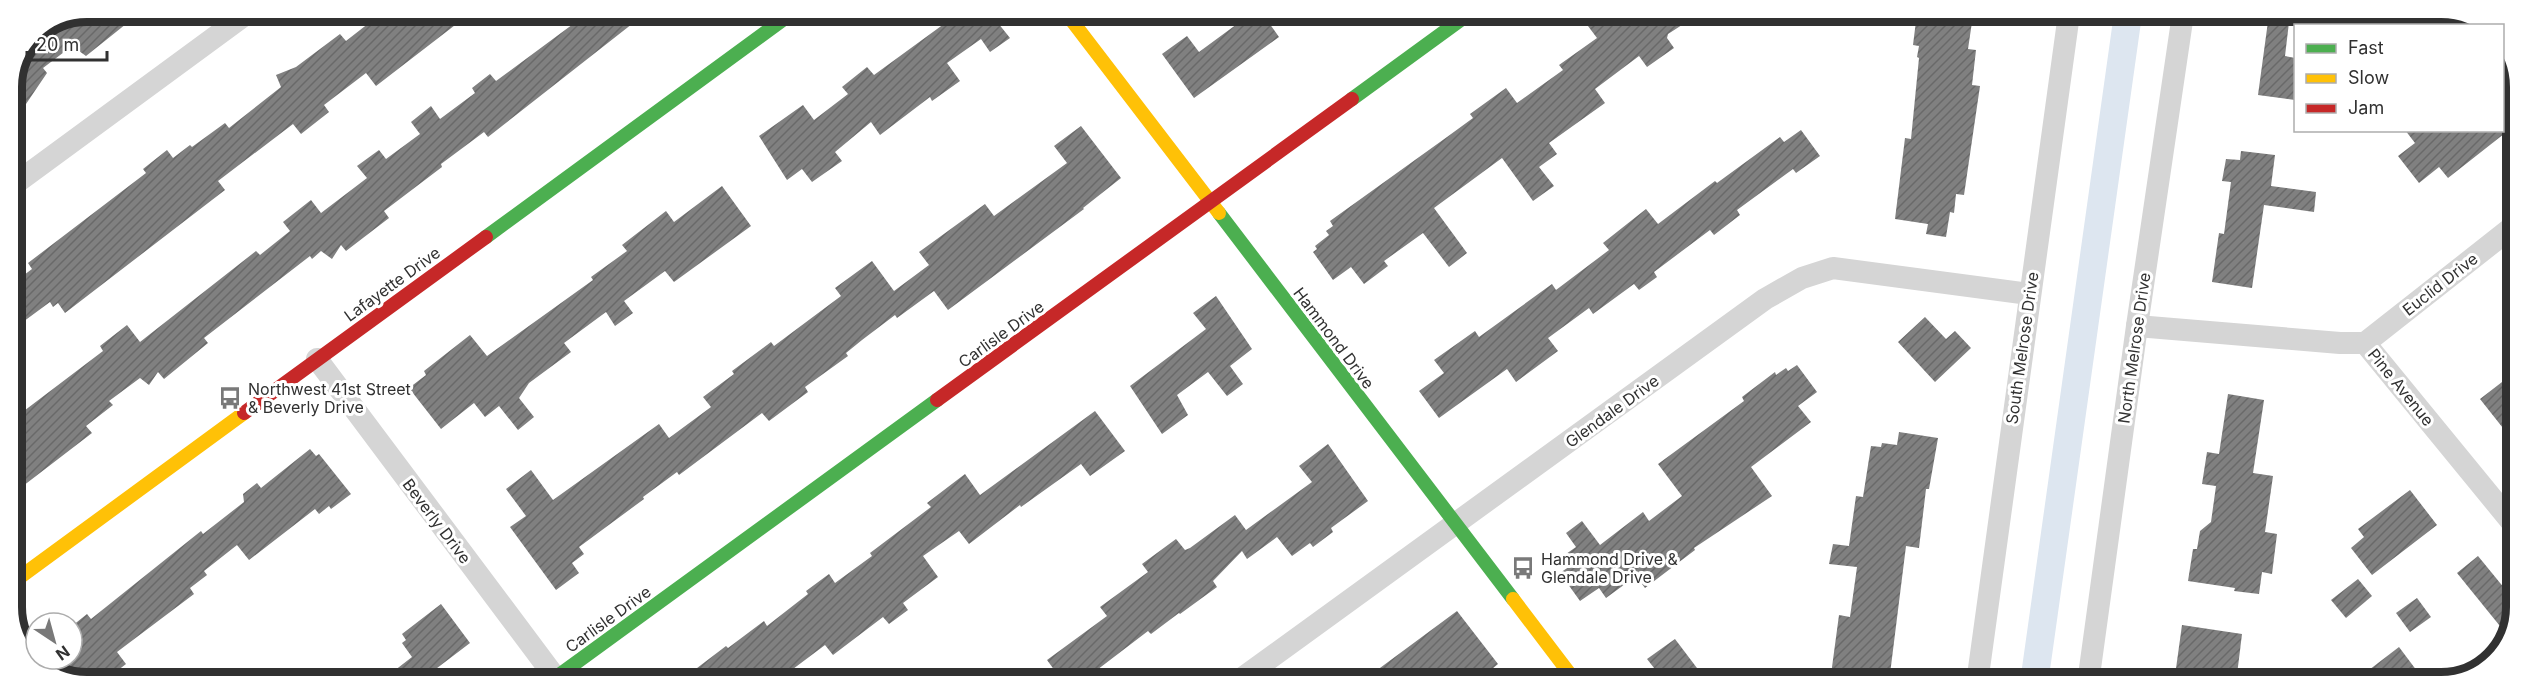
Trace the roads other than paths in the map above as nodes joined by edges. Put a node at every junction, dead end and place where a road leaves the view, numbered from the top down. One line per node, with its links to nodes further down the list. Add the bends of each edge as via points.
1 (235, 22): 7 (street)
2 (780, 22): 13 (street, Lafayette Drive)
3 (1073, 22): 8 (street, Hammond Drive)
4 (1459, 22): 8 (street, Carlisle Drive)
5 (2068, 22): 10 (street, South Melrose Drive)
6 (2182, 22): 11 (street, North Melrose Drive)
7 (22, 179)
8 (1210, 204): 15 (street, Hammond Drive); 18 (street, Carlisle Drive)
9 (2505, 233): 12 (street, Euclid Drive)
10 (2029, 294): 15 (street, Glendale Drive, via 1833,268 1802,278 1765,299); 21 (street, South Melrose Drive)
11 (2137, 326): 12 (street, Pine Avenue); 22 (street, North Melrose Drive)
12 (2365, 343): 14 (street, Pine Avenue)
13 (317, 359): 16 (street, Lafayette Drive); 17 (street, Beverly Drive)
14 (2506, 515)
15 (1455, 524): 19 (street, Glendale Drive); 20 (street, Hammond Drive)
16 (23, 575)
17 (549, 672)
18 (566, 672)
19 (1251, 672)
20 (1568, 672)
21 (1978, 672)
22 (2090, 672)

